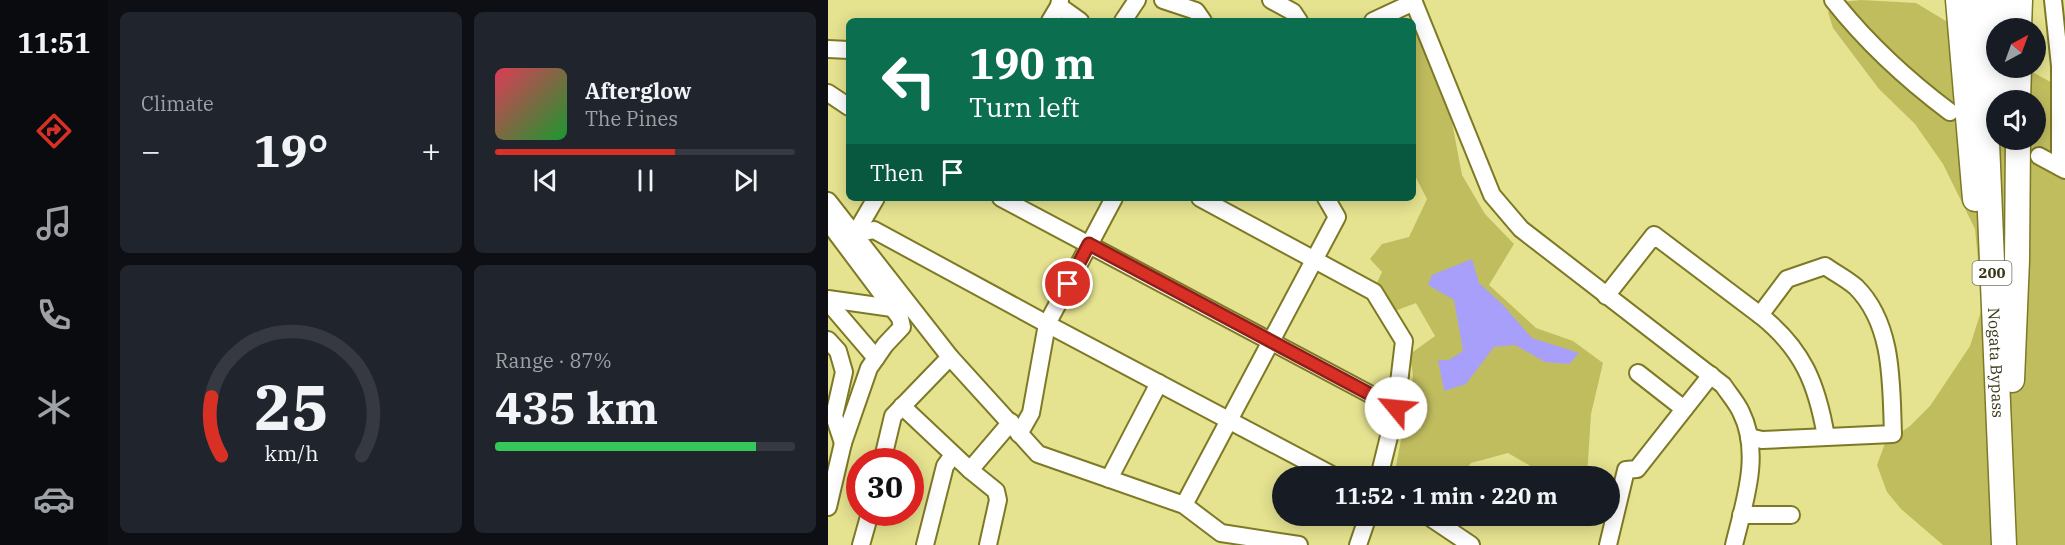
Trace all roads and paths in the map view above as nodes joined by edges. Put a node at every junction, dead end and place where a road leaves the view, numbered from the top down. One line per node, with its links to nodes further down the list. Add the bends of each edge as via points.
1 (1137, 0): 14 (street)
2 (1163, 0): 15 (street, via 1196,11)
3 (1270, 0): 16 (street)
4 (1833, 0): 24 (street, via 1880,55)
5 (1958, 0): 50 (highway, via 1971,169)
6 (1981, 0): 50 (highway, Nogata Bypass / 200)
7 (1998, 0): 18 (highway)
8 (2020, 0): 19 (highway)
9 (2053, 0): 28 (street, via 2060,66)
10 (1413, 1): 17 (street); 39 (street, via 1492,195 1521,229)
11 (1059, 3): 12 (street); 13 (street)
12 (1052, 18)
13 (1076, 18)
14 (1124, 18)
15 (1201, 18)
16 (1297, 18)
17 (1379, 18)
18 (1999, 18)
19 (2019, 18)
20 (828, 49): 21 (street)
21 (846, 50)
22 (828, 93): 23 (street)
23 (846, 105)
24 (1950, 112)
25 (2003, 150): 50 (highway, Nogata Bypass / 200)
26 (2018, 150): 50 (highway, via 2017,260)
27 (2039, 156): 28 (street)
28 (2062, 169)
29 (828, 201): 35 (street)
30 (874, 201): 36 (street)
31 (1007, 201): 37 (street)
32 (1112, 201): 37 (street)
33 (1206, 201): 38 (street)
34 (1328, 201): 38 (street, via 1337,217)
35 (833, 221): 36 (street); 41 (street)
36 (855, 234): 43 (street, via 874,230); 46 (street)
37 (1089, 244): 43 (street); 45 (street)
38 (1315, 260): 45 (street); 53 (street, via 1374,292 1404,341)
39 (1606, 296): 42 (street, via 1654,235); 49 (street)
40 (828, 300): 41 (street); 47 (street)
41 (892, 308): 47 (street, via 902,327)
42 (1760, 315): 58 (street, via 1779,330 1801,357 1820,402); 58 (street, via 1787,279 1825,266 1856,288 1874,312 1891,364 1893,434)
43 (1047, 324): 51 (street); 56 (street, via 1031,413)
44 (828, 340): 59 (street, via 838,351 844,372 834,416)
45 (1271, 342): 53 (street); 55 (street)
46 (950, 357): 52 (street); 56 (street)
47 (876, 358): 59 (street)
48 (1638, 373): 54 (street)
49 (1711, 375): 54 (street); 57 (street, via 1724,385 1742,413)
50 (2004, 377): 81 (highway, Nogata Bypass / 200); 82 (highway, Nogata Bypass / 200)
51 (1159, 383): 55 (street); 65 (street)
52 (902, 406): 60 (street, via 893,416); 61 (street)
53 (1396, 408): 63 (street)
54 (1684, 409): 79 (street, via 1637,469 1626,470)
55 (1230, 420): 62 (street); 66 (street)
56 (1015, 428): 64 (street); 65 (street, via 1038,454)
57 (1749, 437): 58 (street); 68 (street, via 1751,467)
58 (1826, 437)
59 (843, 443): 67 (street)
60 (885, 448)
61 (953, 455): 64 (street); 74 (street, via 945,466)
62 (1316, 466)
63 (1382, 466)
64 (970, 470): 75 (street, via 996,491 998,500)
65 (1109, 479): 66 (street)
66 (1184, 505): 76 (street, via 1221,533)
67 (828, 507)
68 (1741, 515): 69 (street); 80 (street)
69 (1791, 515)
70 (866, 526): 73 (street)
71 (1365, 526): 77 (street)
72 (1443, 526): 78 (street)
73 (861, 545)
74 (925, 545)
75 (988, 545)
76 (1299, 545)
77 (1358, 545)
78 (1472, 545)
79 (1608, 545)
80 (1734, 545)
81 (2004, 545)
82 (2019, 545)

